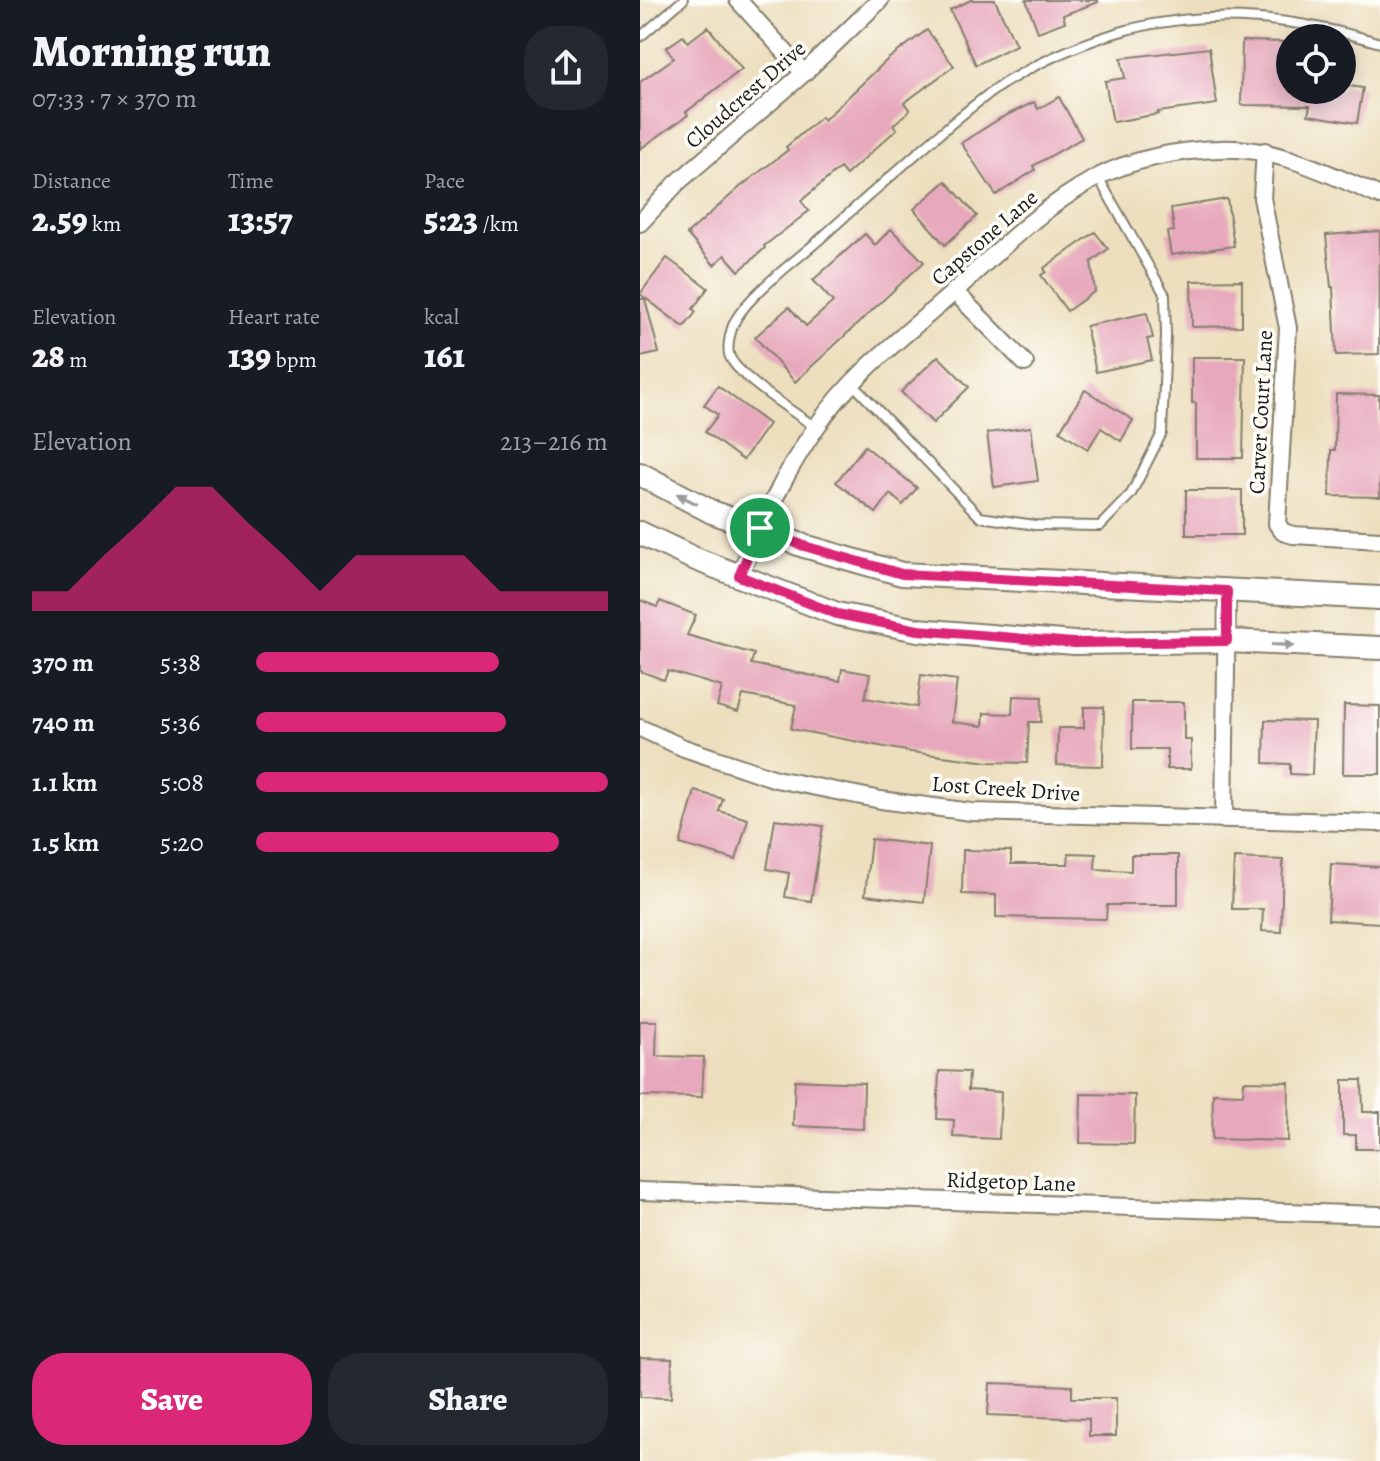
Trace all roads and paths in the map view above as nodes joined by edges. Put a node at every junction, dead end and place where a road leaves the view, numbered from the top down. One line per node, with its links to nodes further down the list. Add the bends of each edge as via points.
1 (683, 0): 4 (lane)
2 (738, 0): 6 (street)
3 (880, 0): 6 (street, Cloudcrest Drive)
4 (640, 37)
5 (1380, 43): 14 (lane, via 1296,21 1244,16 1183,20 1130,29 1078,46 1001,85 836,225 736,319 729,353 736,369)
6 (804, 73): 10 (street, Cloudcrest Drive, via 677,183)
7 (1265, 151): 8 (street, Capstone Lane, via 1219,149 1171,156); 9 (street, Capstone Lane); 18 (street, Carver Court Lane, via 1262,198 1288,328 1277,524 1293,535)
8 (1098, 177): 11 (street, Capstone Lane, via 1006,242); 13 (lane, via 1165,295 1166,336 1162,433 1131,494 1100,526 980,517)
9 (1380, 196)
10 (640, 223)
11 (954, 291): 12 (street); 13 (street, Capstone Lane)
12 (1025, 363)
13 (851, 382): 14 (street, Capstone Lane)
14 (815, 427): 16 (street, Capstone Lane)
15 (640, 474): 16 (main road, one-way to 15, via 712,512)
16 (760, 528): 19 (street, Capstone Lane); 20 (main road, via 902,574)
17 (640, 533): 19 (main road)
18 (1380, 540)
19 (739, 576): 22 (main road, via 837,614 918,630 1074,643)
20 (1227, 591): 21 (main road); 22 (street)
21 (1380, 598)
22 (1227, 641): 23 (main road, one-way to 23); 25 (street)
23 (1380, 648)
24 (640, 728): 25 (street, Lost Creek Drive, via 776,779 881,800 971,812)
25 (1224, 820): 26 (street, Lost Creek Drive)
26 (1380, 823)
27 (640, 1191): 28 (street, Ridgetop Lane)
28 (1380, 1215)

